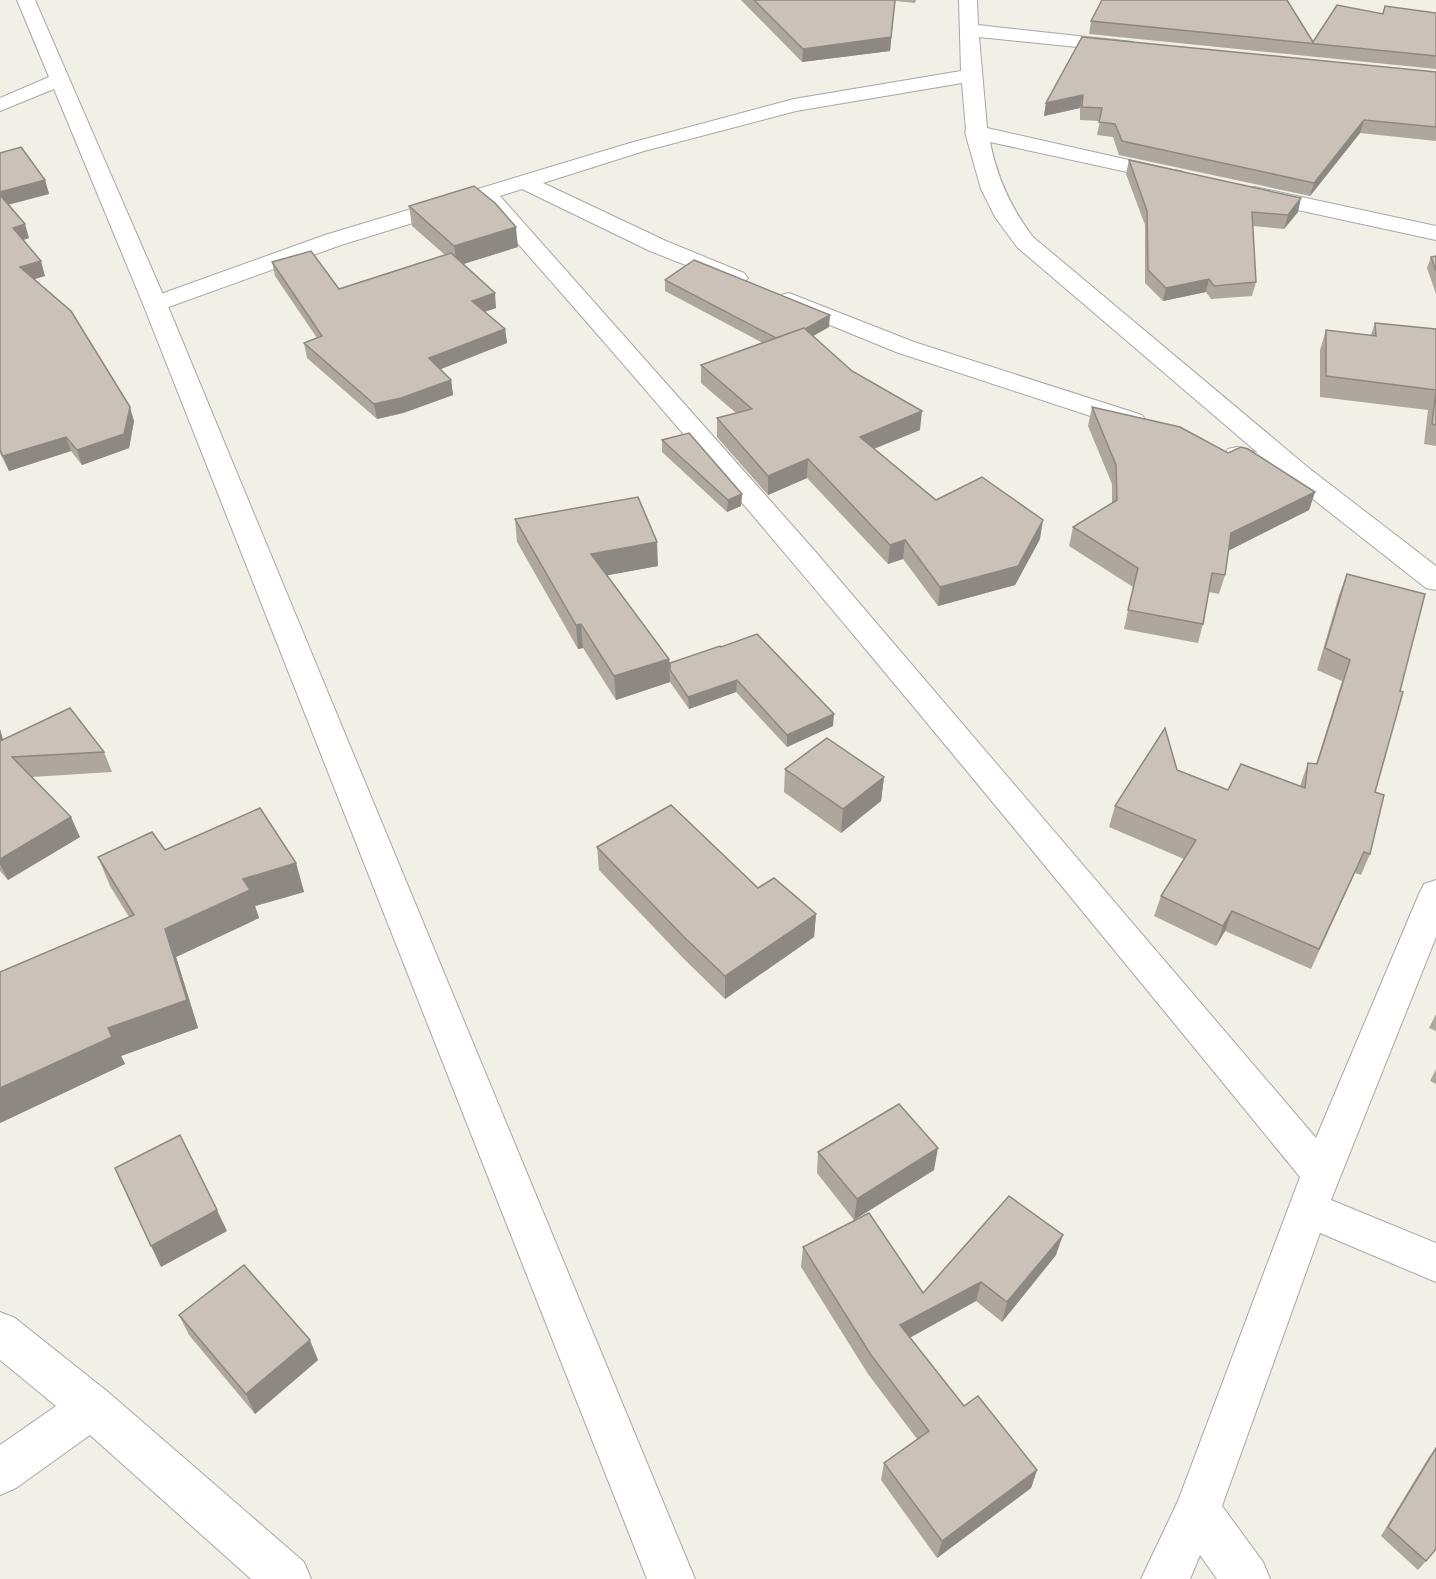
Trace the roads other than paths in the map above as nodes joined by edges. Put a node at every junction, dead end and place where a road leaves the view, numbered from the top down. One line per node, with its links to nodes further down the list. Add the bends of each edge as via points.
1 (26, 0): 6 (street)
2 (968, 0): 3 (street)
3 (969, 30): 4 (street); 5 (street)
4 (1144, 48)
5 (972, 75): 8 (street); 10 (street, via 849,94 756,114)
6 (58, 80): 7 (street); 14 (street)
7 (0, 105)
8 (975, 132): 9 (street); 17 (street, via 998,202 1025,242)
9 (1192, 180)
10 (522, 181): 12 (street); 15 (street, via 658,246 905,347)
11 (1238, 190): 13 (street)
12 (484, 193): 14 (street, via 333,240); 20 (street, via 848,608)
13 (1436, 233)
14 (155, 304): 27 (street)
15 (1153, 428)
16 (1210, 446): 17 (street)
17 (1300, 476): 18 (street)
18 (1436, 581)
19 (1436, 894): 20 (street)
20 (1315, 1191): 21 (street); 25 (street)
21 (1436, 1263)
22 (0, 1333): 23 (street)
23 (92, 1407): 24 (street); 26 (street)
24 (0, 1472)
25 (1197, 1511): 28 (street); 29 (street)
26 (287, 1579)
27 (671, 1579)
28 (1165, 1579)
29 (1246, 1579)

